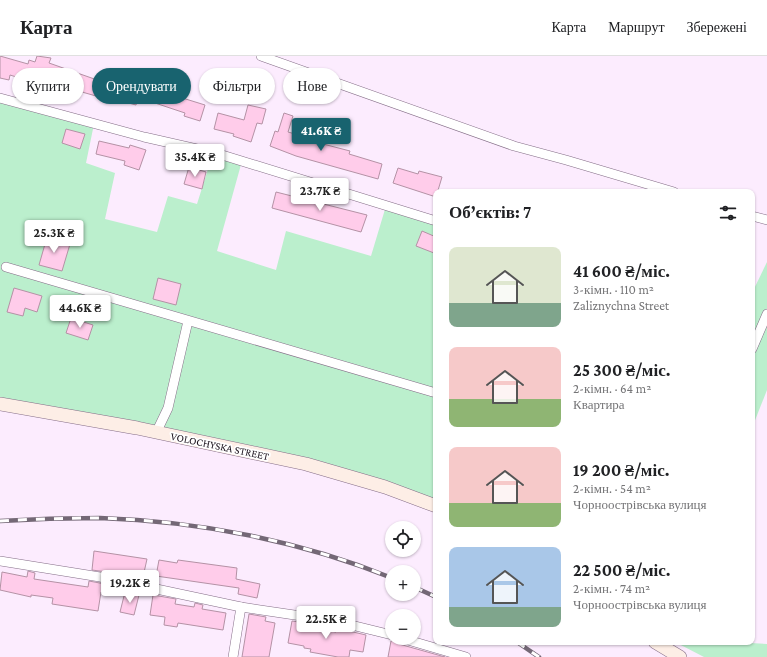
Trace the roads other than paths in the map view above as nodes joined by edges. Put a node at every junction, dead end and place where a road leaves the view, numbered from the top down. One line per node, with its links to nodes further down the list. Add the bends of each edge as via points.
1 (261, 56): 3 (street, via 514,146)
2 (0, 98): 5 (street, via 144,137 219,154)
3 (664, 189)
4 (755, 217): 6 (street)
5 (433, 220)
6 (767, 220)
7 (6, 267): 9 (street)
8 (767, 314): 10 (street)
9 (188, 321): 11 (street); 13 (street, via 168,408)
10 (756, 329)
11 (433, 392)
12 (0, 404): 13 (main road, VOLOCHYSKA STREET)
13 (156, 433): 14 (main road, VOLOCHYSKA STREET, via 306,464 385,487)
14 (433, 505)
15 (0, 561): 16 (street, via 100,577)
16 (241, 607): 17 (street, via 335,620); 20 (street)
17 (385, 633)
18 (421, 644): 21 (street)
19 (660, 645): 22 (main road)
20 (233, 657)
21 (466, 657)
22 (680, 657)

